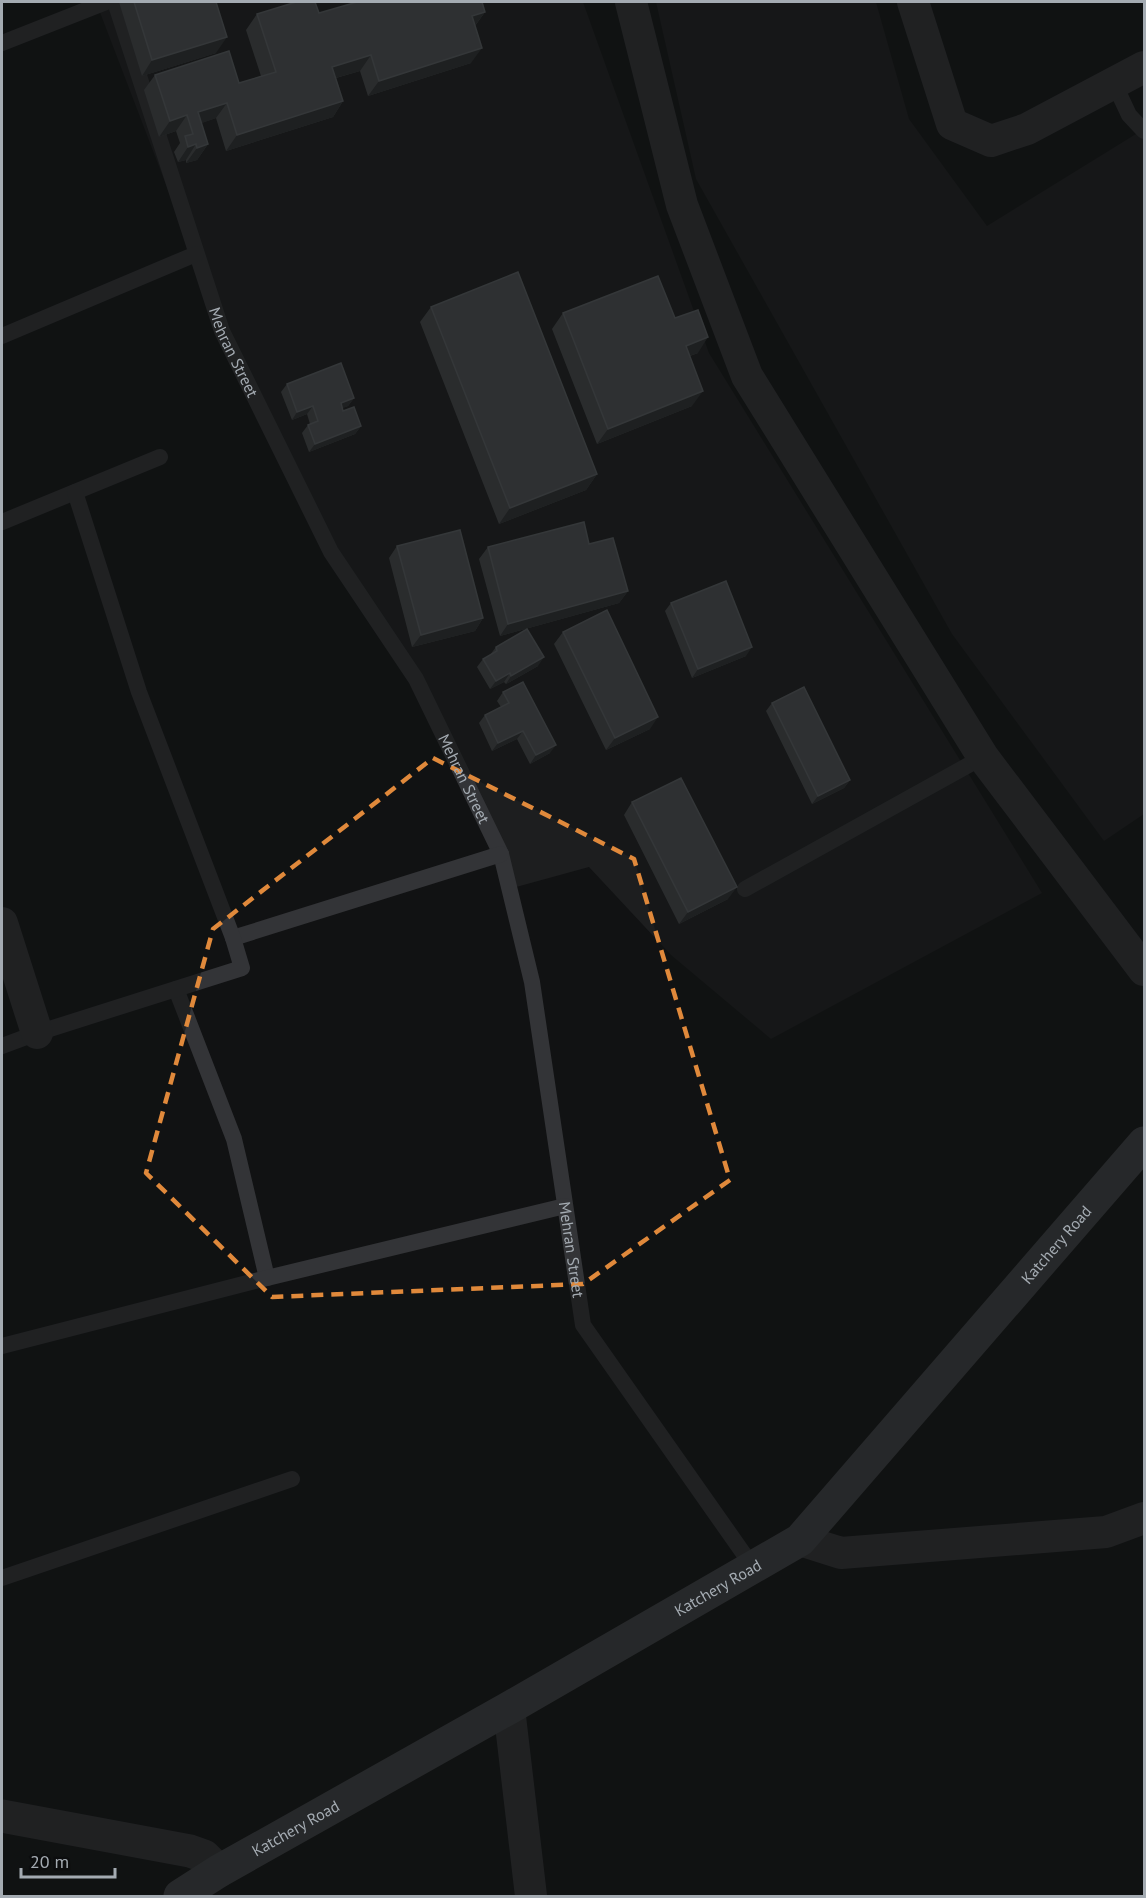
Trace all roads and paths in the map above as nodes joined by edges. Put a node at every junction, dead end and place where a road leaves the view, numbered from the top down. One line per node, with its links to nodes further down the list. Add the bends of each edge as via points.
1 (106, 2): 5 (lane)
2 (115, 2): 9 (lane, Mehran Street)
3 (631, 2): 14 (street, via 682,205 747,376)
4 (913, 2): 7 (street, via 952,124 981,137 992,141 1028,129)
5 (2, 43)
6 (1144, 68): 7 (street)
7 (1114, 83): 8 (lane, via 1129,115)
8 (1144, 131)
9 (196, 255): 10 (lane); 15 (lane, Mehran Street, via 222,331 331,552 416,679)
10 (2, 336)
11 (160, 457): 12 (lane)
12 (75, 492): 13 (lane); 18 (lane, via 139,692)
13 (2, 522)
14 (983, 757): 16 (lane); 19 (street)
15 (501, 854): 18 (lane); 24 (lane, Mehran Street, via 532,982)
16 (745, 889)
17 (2, 923): 21 (street)
18 (233, 938): 20 (lane, via 242,968)
19 (1144, 970)
20 (176, 989): 21 (lane); 25 (lane, via 234,1139)
21 (38, 1032): 22 (lane)
22 (2, 1046)
23 (1144, 1143): 29 (main road, Katchery Road)
24 (565, 1206): 25 (lane); 30 (lane, Mehran Street, via 583,1325)
25 (267, 1278): 26 (lane)
26 (2, 1346)
27 (292, 1479): 31 (lane)
28 (1144, 1518): 29 (street, via 1106,1532 841,1553)
29 (800, 1540): 30 (main road, Katchery Road)
30 (753, 1567): 32 (main road, Katchery Road)
31 (2, 1578)
32 (509, 1708): 34 (main road, Katchery Road); 36 (street)
33 (2, 1816): 34 (street, via 190,1851 212,1861)
34 (219, 1871): 35 (main road, Katchery Road)
35 (180, 1896)
36 (531, 1896)

